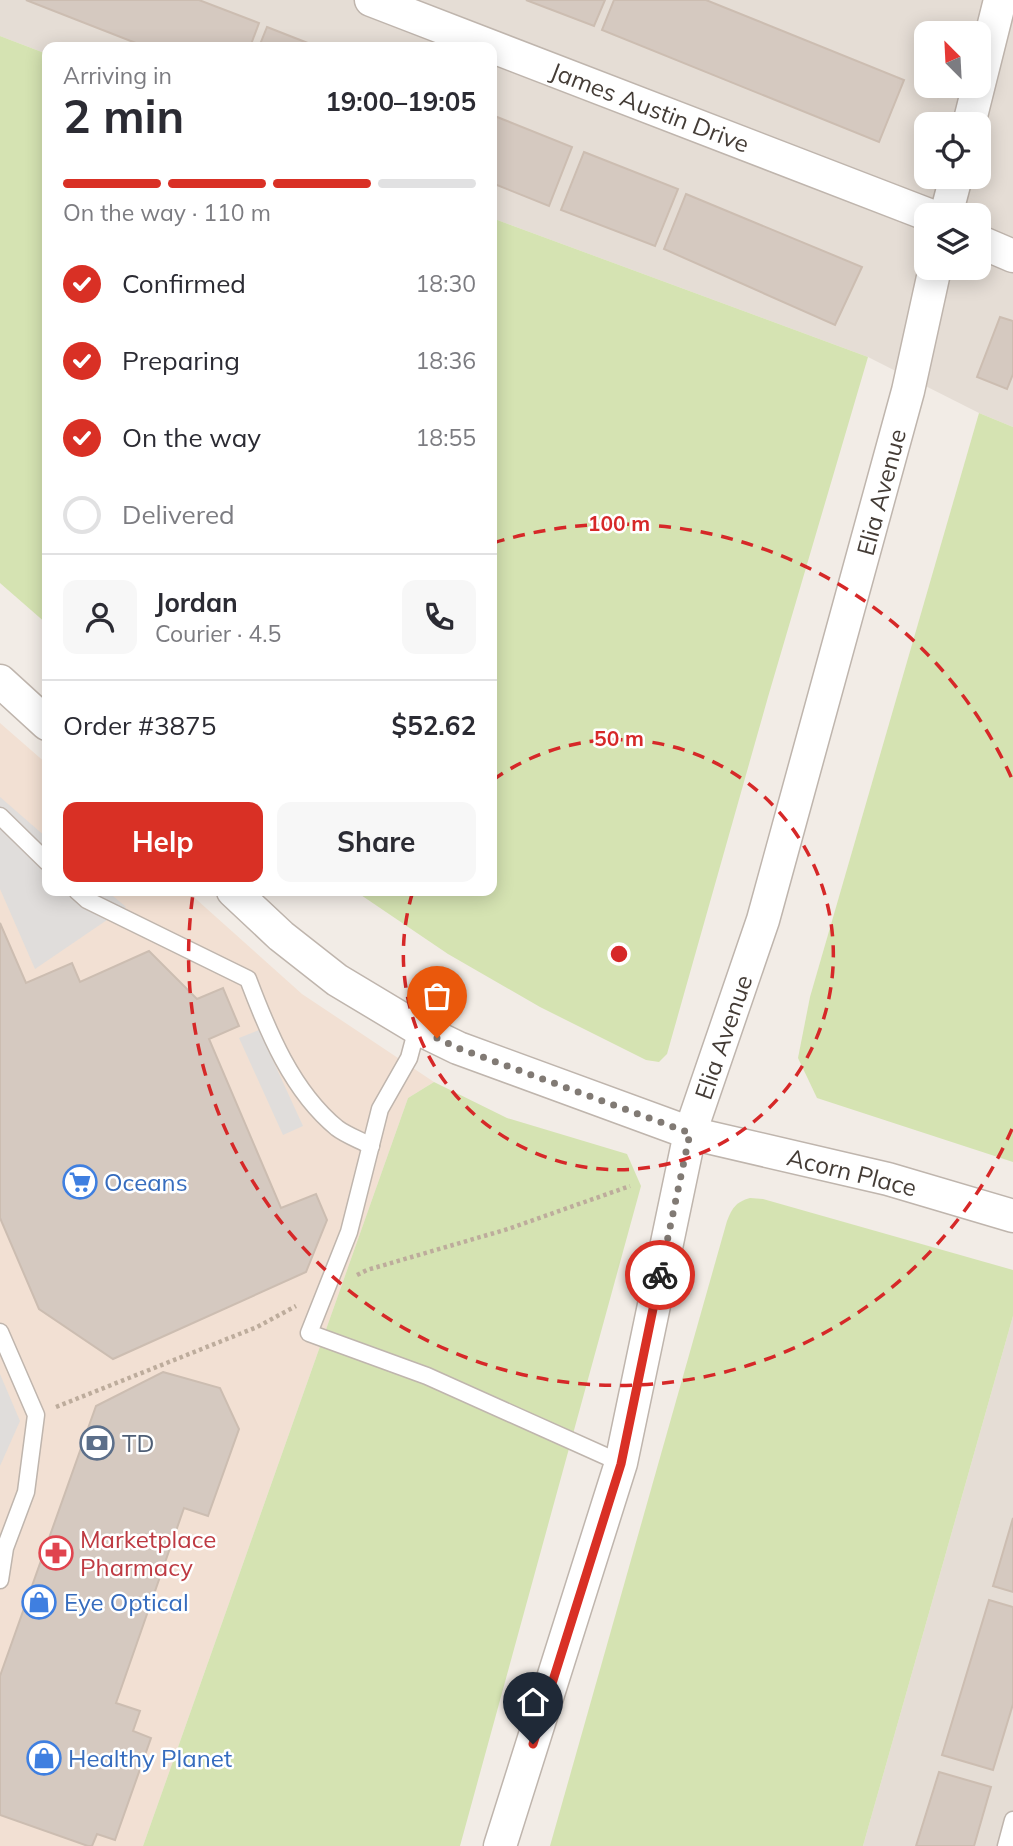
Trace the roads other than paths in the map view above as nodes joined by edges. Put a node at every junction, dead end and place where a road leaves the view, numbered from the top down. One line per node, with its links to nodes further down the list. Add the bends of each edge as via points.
1 (371, 0): 3 (street, James Austin Drive)
2 (1000, 0): 5 (street)
3 (480, 42)
4 (497, 49): 6 (street, James Austin Drive)
5 (972, 112)
6 (914, 209)
7 (991, 247): 8 (street)
8 (1013, 256)
9 (932, 280): 17 (street, Elia Avenue, via 908,391 763,920)
10 (0, 681): 11 (street)
11 (42, 719)
12 (0, 816): 13 (lane)
13 (42, 857)
14 (83, 896): 18 (lane, via 248,979 266,1027 301,1090 338,1128)
15 (238, 896): 16 (street, Acorn Place, via 337,980)
16 (416, 1028): 17 (street, Acorn Place, via 458,1048); 18 (lane, via 409,1058 380,1109)
17 (690, 1133): 19 (street, Acorn Place, via 888,1179); 21 (street, Elia Avenue)
18 (371, 1146): 21 (lane, via 349,1232 309,1333 427,1376)
19 (1013, 1216)
20 (0, 1332): 22 (lane, via 36,1415 26,1492)
21 (621, 1464): 25 (street, Elia Avenue)
22 (2, 1547): 23 (lane)
23 (0, 1580)
24 (1013, 1820): 26 (lane)
25 (500, 1846)
26 (1006, 1846)

